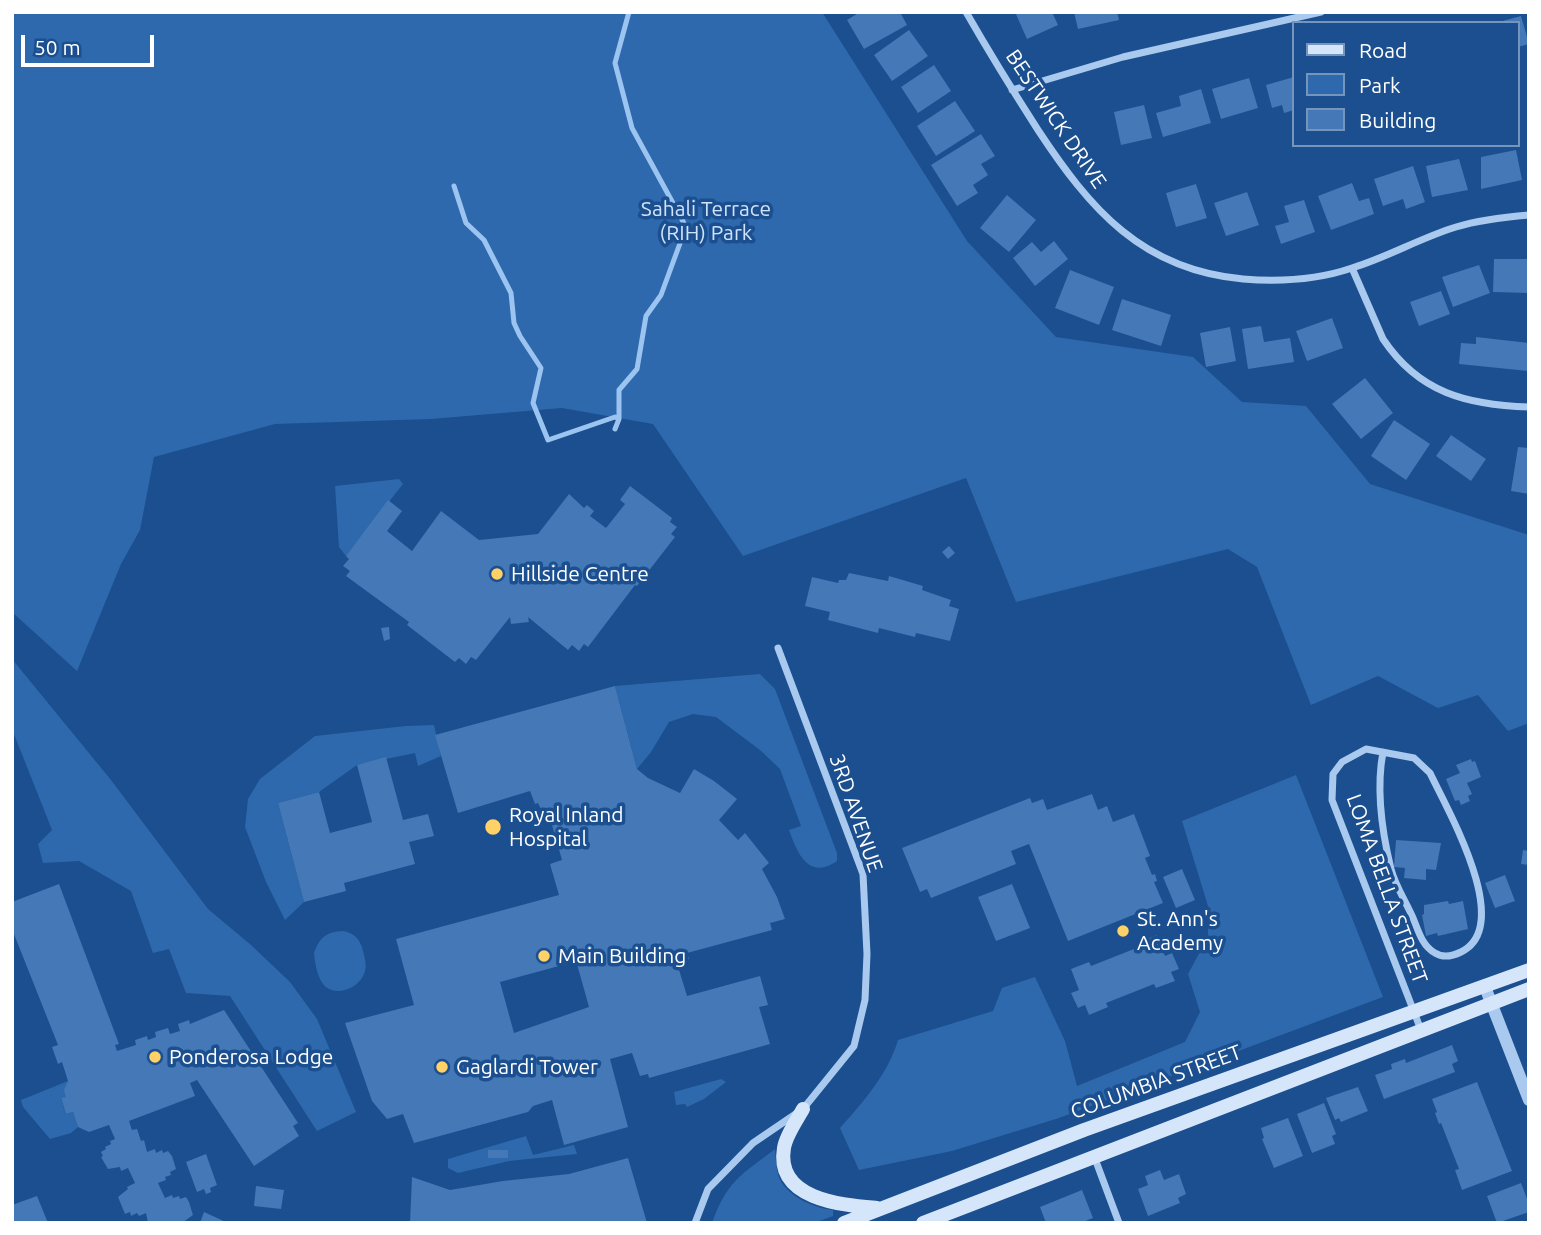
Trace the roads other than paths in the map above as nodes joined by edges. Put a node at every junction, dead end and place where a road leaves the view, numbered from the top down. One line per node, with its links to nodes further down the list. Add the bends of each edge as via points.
1 (966, 12): 3 (street, BESTWICK DRIVE)
2 (1321, 12): 3 (street, via 1123,57)
3 (1012, 90): 5 (street, BESTWICK DRIVE, via 1068,175 1097,209 1118,229 1162,257 1223,277 1259,281 1301,280)
4 (1529, 215): 5 (street, BESTWICK DRIVE, via 1457,226)
5 (1352, 268): 6 (street, via 1383,339 1425,383 1455,397)
6 (1529, 407)
7 (778, 648): 16 (street, 3RD AVENUE, via 863,874 865,1000 854,1045)
8 (1383, 752): 8 (street, LOMA BELLA STREET, via 1423,764 1462,841 1480,895 1482,922 1474,942 1456,954 1442,956 1427,947 1391,870 1382,812); 13 (street, LOMA BELLA STREET, via 1366,749 1342,762 1333,774 1332,800)
9 (1529, 970): 10 (main road, COLUMBIA STREET)
10 (1485, 987): 12 (street); 13 (main road, COLUMBIA STREET)
11 (1529, 989): 12 (main road)
12 (1491, 1004): 14 (main road); 15 (street)
13 (1414, 1013): 14 (street, LOMA BELLA STREET); 18 (main road, COLUMBIA STREET)
14 (1421, 1030): 17 (main road)
15 (1529, 1100)
16 (803, 1109): 18 (main road, via 784,1147 789,1177 818,1200); 19 (street, 3RD AVENUE, via 753,1143 708,1189)
17 (1094, 1156): 21 (main road); 22 (street)
18 (882, 1208): 20 (main road, COLUMBIA STREET)
19 (695, 1223)
20 (845, 1223)
21 (923, 1223)
22 (1119, 1223)

